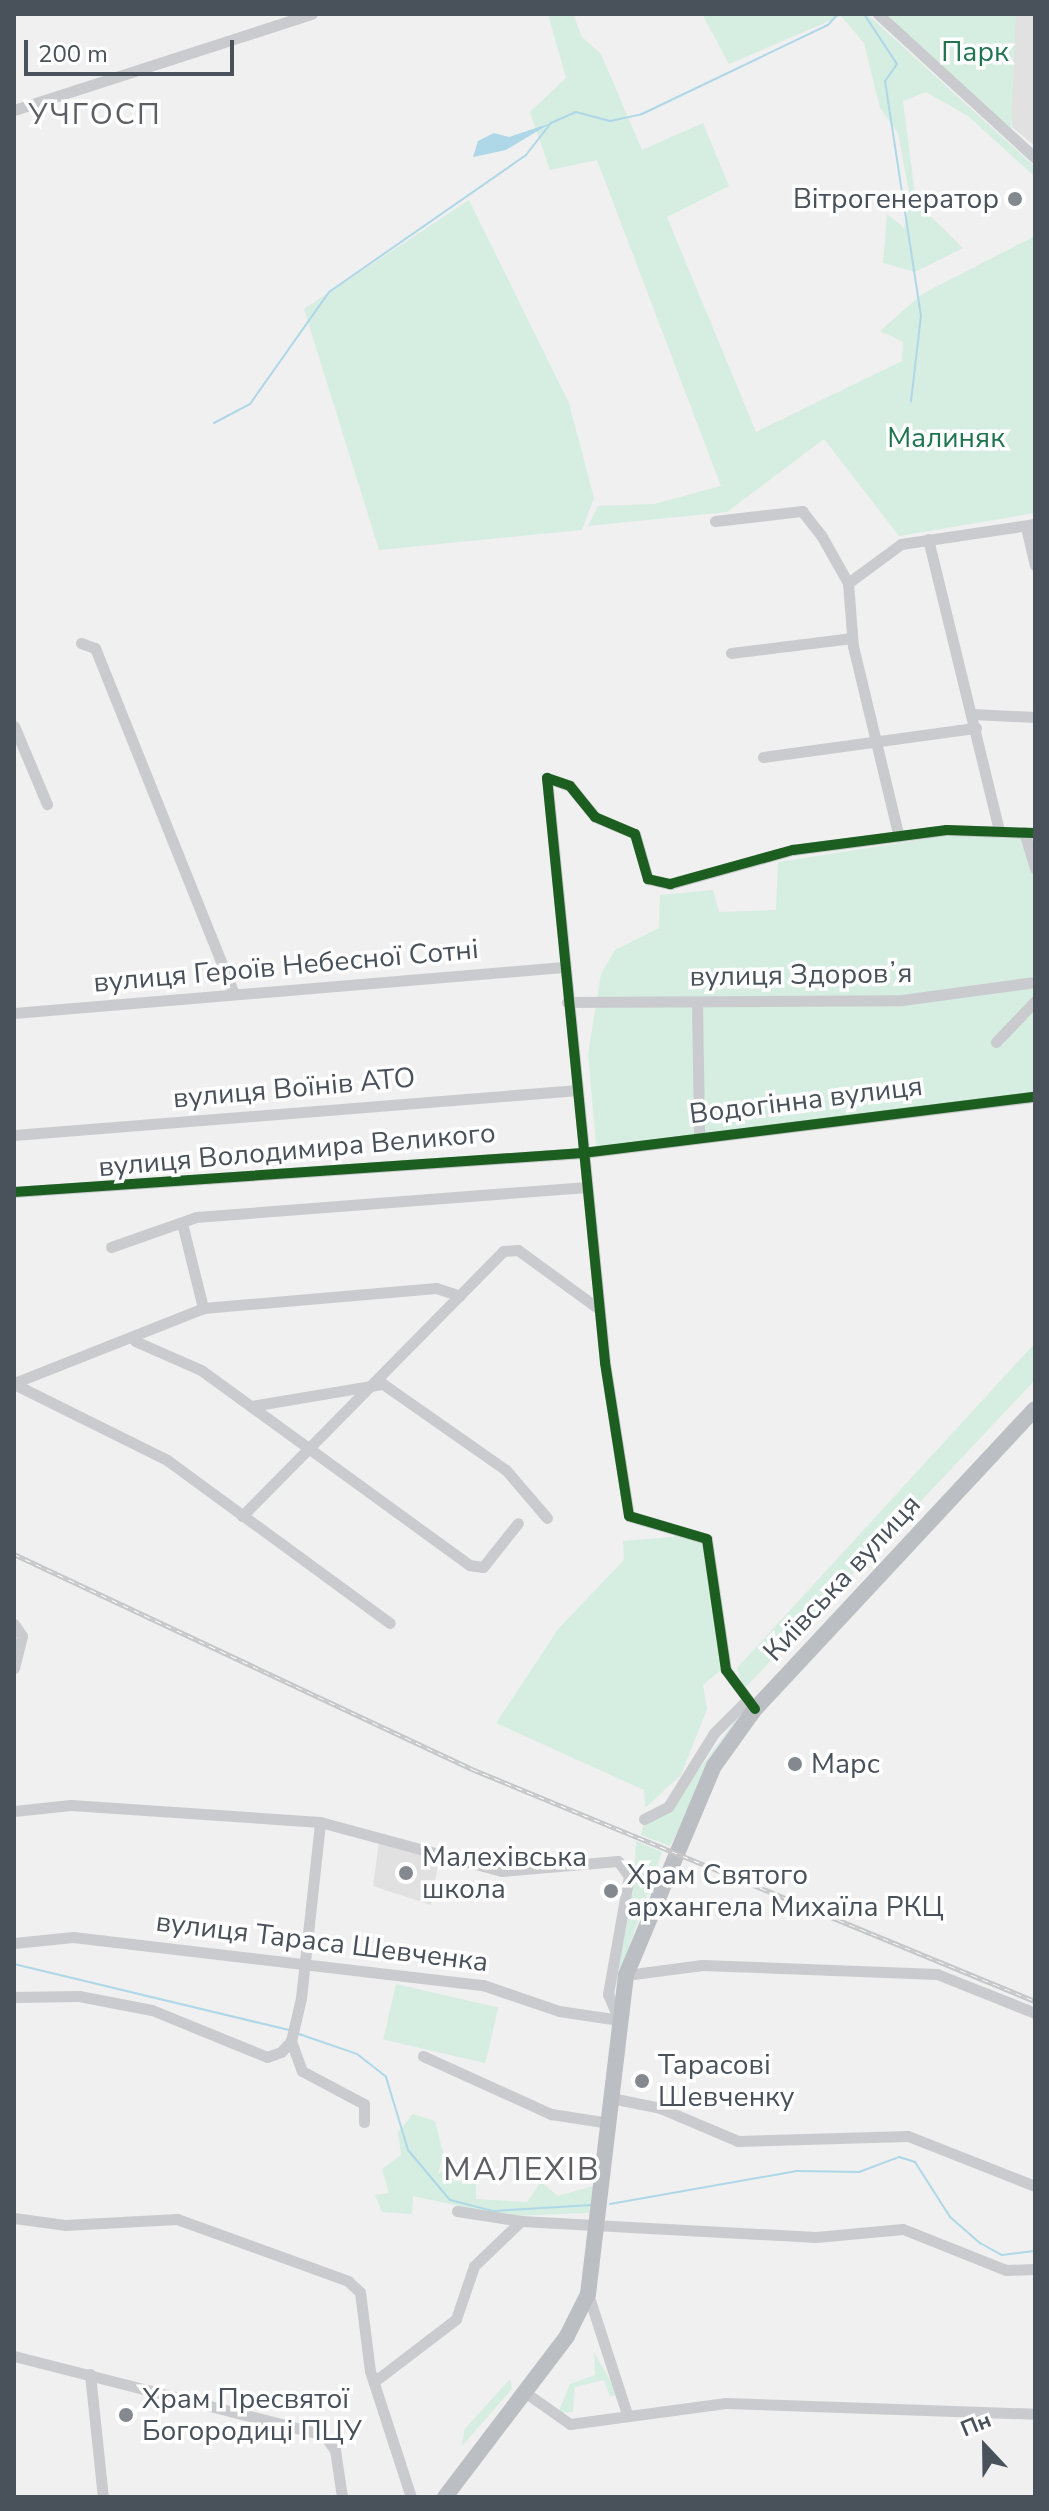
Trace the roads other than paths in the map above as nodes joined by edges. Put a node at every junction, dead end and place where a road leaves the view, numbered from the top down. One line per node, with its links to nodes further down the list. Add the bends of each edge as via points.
1 (312, 14): 3 (street)
2 (878, 14): 4 (street)
3 (14, 110)
4 (1035, 158)
5 (715, 521): 9 (street, via 802,511)
6 (1031, 526): 7 (street); 8 (street)
7 (928, 539): 9 (street, via 901,544); 13 (street)
8 (1035, 565)
9 (848, 583): 10 (street)
10 (852, 638): 12 (street); 17 (street)
11 (81, 643): 26 (street, via 95,648)
12 (731, 653)
13 (973, 714): 14 (street); 16 (street)
14 (1035, 717)
15 (14, 726): 19 (street)
16 (976, 728): 17 (street); 20 (street)
17 (878, 742): 18 (street); 22 (street)
18 (763, 757)
19 (47, 804)
20 (999, 831): 21 (street); 22 (street)
21 (1030, 833): 23 (street)
22 (899, 837): 24 (street, via 762,854 670,884 648,879 635,834 595,817 570,786 547,778)
23 (1035, 868)
24 (563, 967): 26 (street, вулиця Героїв Небесної Сотні); 28 (street)
25 (1035, 982): 29 (street, вулиця Здоровʼя, via 902,1000)
26 (234, 994): 30 (street, вулиця Героїв Небесної Сотні)
27 (1035, 1001): 31 (street)
28 (567, 1002): 29 (street, вулиця Здоровʼя); 32 (street)
29 (697, 1002): 35 (street)
30 (14, 1013)
31 (996, 1042)
32 (577, 1090): 34 (street, вулиця Воїнів АТО); 36 (street)
33 (1035, 1097): 35 (street, Водогінна вулиця)
34 (14, 1135)
35 (699, 1136): 36 (street, Водогінна вулиця)
36 (583, 1153): 37 (street); 38 (street, вулиця Володимира Великого)
37 (587, 1187): 39 (street, вулиця Володимира Великого); 43 (street)
38 (14, 1192)
39 (182, 1223): 40 (street, вулиця Володимира Великого); 42 (street)
40 (111, 1247)
41 (460, 1296): 42 (street, via 436,1288); 43 (street, via 503,1251 518,1250); 46 (street)
42 (203, 1308): 44 (street)
43 (599, 1309): 56 (street, via 629,1516 707,1539 726,1670)
44 (135, 1341): 45 (street); 47 (street, via 201,1370)
45 (14, 1384): 50 (street, via 159,1455)
46 (371, 1387): 47 (street); 49 (street); 51 (street, via 383,1384 493,1461)
47 (251, 1406): 49 (street)
48 (1035, 1409): 56 (highway, Київська вулиця)
49 (310, 1450): 50 (street); 52 (street, via 469,1565 483,1567)
50 (242, 1516): 53 (street)
51 (547, 1518)
52 (518, 1523)
53 (390, 1623)
54 (14, 1624): 55 (street, via 22,1636)
55 (14, 1668)
56 (750, 1705): 58 (street, via 714,1733 668,1807); 62 (highway, Київська вулиця, via 703,1788)
57 (14, 1811): 59 (street, via 71,1805)
58 (644, 1819)
59 (320, 1822): 61 (street); 65 (street, via 502,1871 625,1864 629,1881 608,1994)
60 (14, 1943): 61 (street, вулиця Тараса Шевченка, via 73,1937)
61 (303, 1966): 65 (street, вулиця Тараса Шевченка, via 483,1985 559,2011); 66 (street)
62 (626, 1975): 64 (street, via 702,1965 937,1974); 65 (highway, Київська вулиця)
63 (14, 1997): 66 (street, via 79,1996 152,2010 267,2057)
64 (1035, 2013)
65 (619, 2020): 68 (highway, Київська вулиця)
66 (291, 2041): 69 (street, via 302,2071 364,2104)
67 (423, 2056): 70 (street, via 551,2114)
68 (611, 2098): 70 (highway, Київська вулиця); 71 (street, via 660,2108 738,2141 908,2136)
69 (364, 2122)
70 (609, 2123): 75 (highway, Київська вулиця)
71 (1035, 2186)
72 (457, 2211): 74 (street)
73 (14, 2218): 80 (street, via 65,2225 177,2219 332,2272 360,2292)
74 (521, 2221): 75 (street); 80 (street, via 474,2266 456,2319)
75 (599, 2221): 76 (street, via 816,2237 903,2229 1006,2270); 77 (highway, Київська вулиця)
76 (1035, 2269)
77 (588, 2294): 81 (highway, Київська вулиця); 82 (street)
78 (14, 2356): 79 (street)
79 (90, 2374): 84 (street); 85 (street, via 324,2435 335,2450)
80 (375, 2381): 86 (street)
81 (526, 2393): 82 (street, via 570,2424); 87 (highway, Київська вулиця)
82 (627, 2414): 83 (street, via 726,2403)
83 (1035, 2414)
84 (103, 2497)
85 (342, 2497)
86 (411, 2497)
87 (445, 2497)

